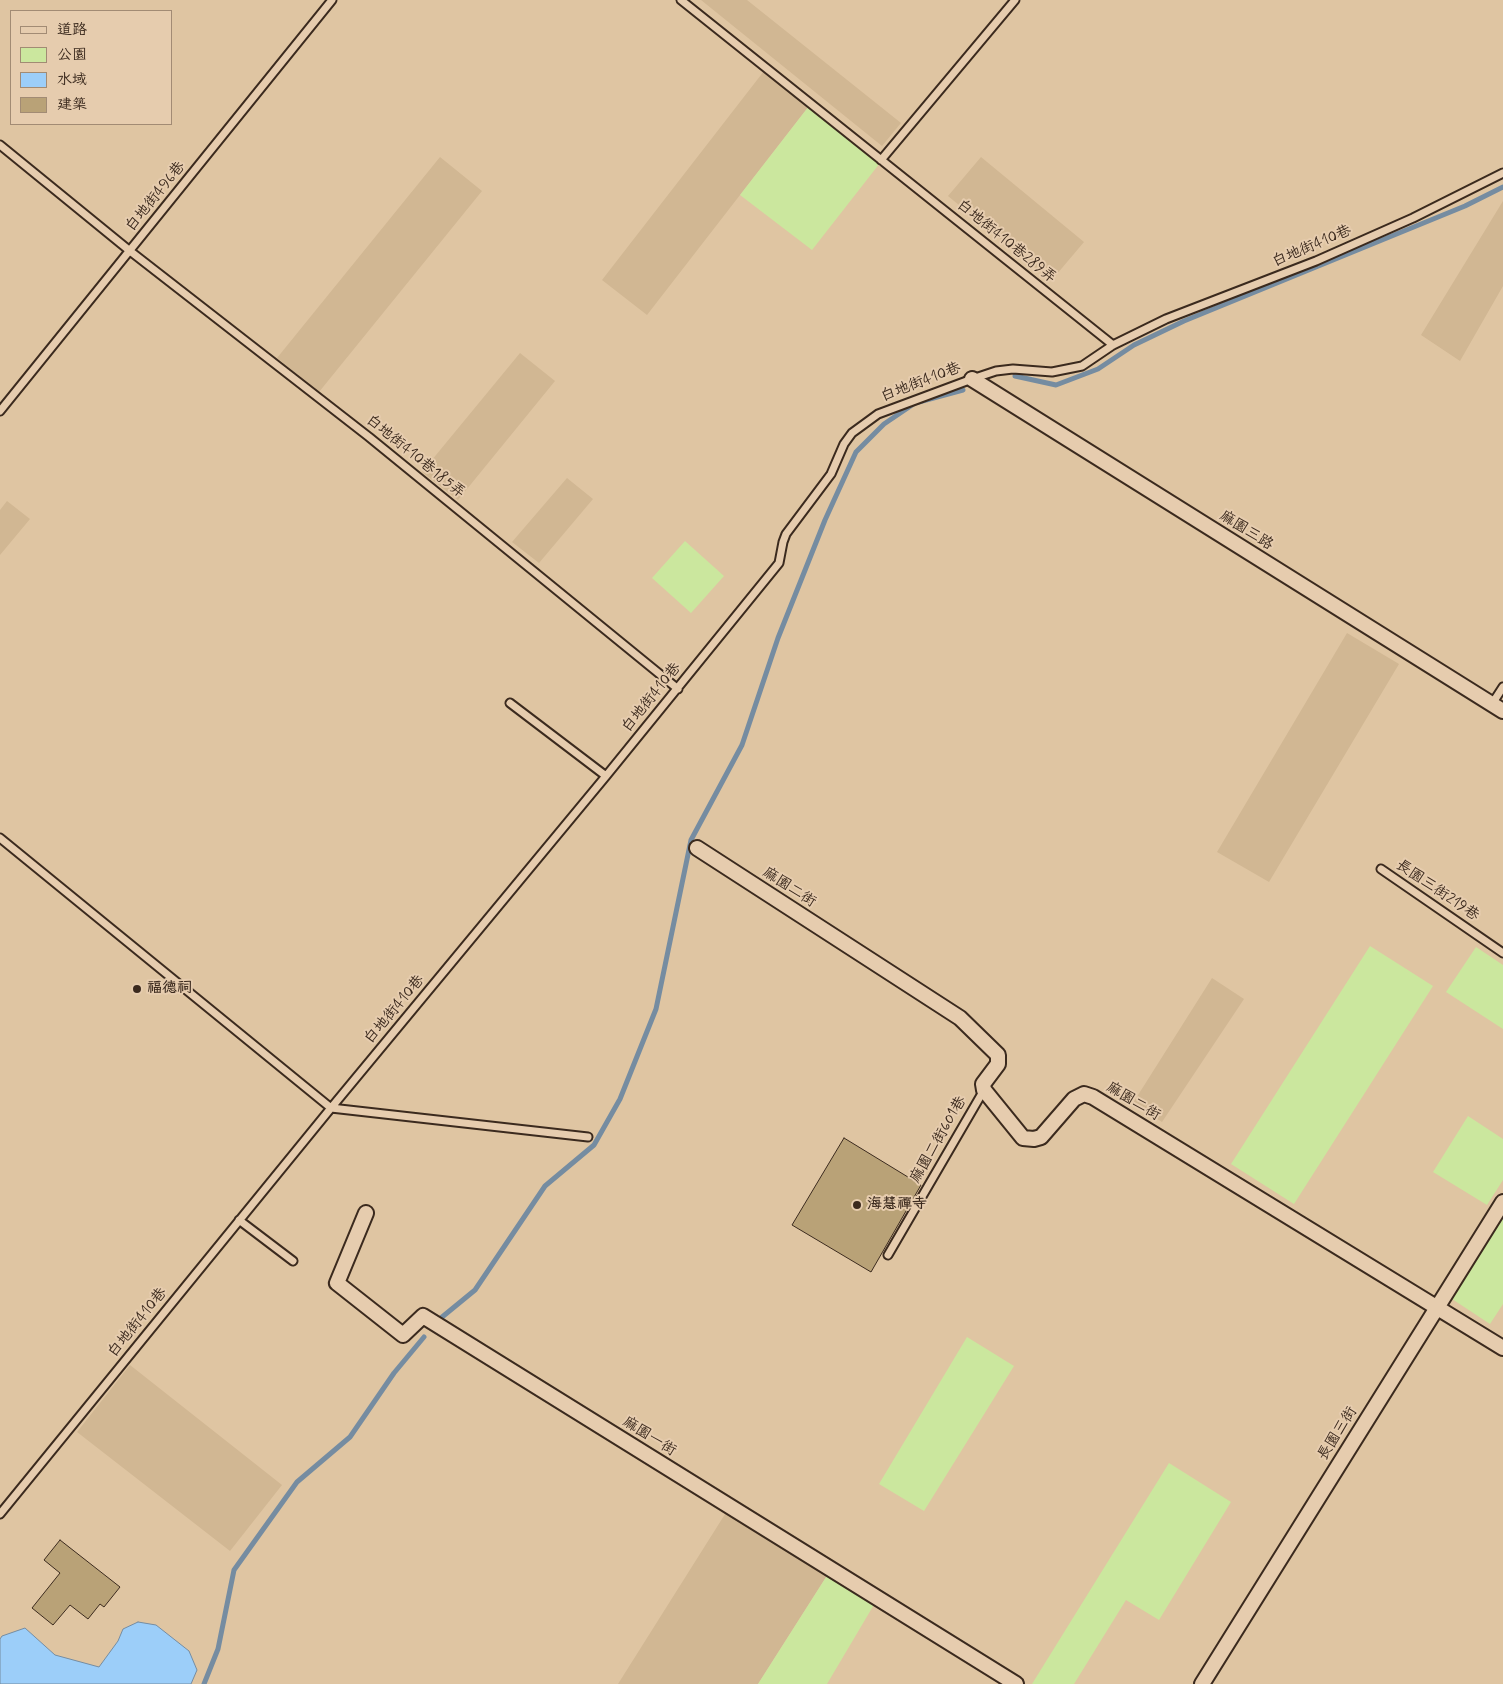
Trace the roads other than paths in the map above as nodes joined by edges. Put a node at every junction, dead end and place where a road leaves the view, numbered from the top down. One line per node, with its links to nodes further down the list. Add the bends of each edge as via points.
1 (332, 0): 7 (lane, 白地街496巷)
2 (681, 0): 5 (lane, 白地街410巷289弄)
3 (1015, 0): 5 (lane)
4 (0, 145): 7 (lane, 白地街410巷185弄)
5 (881, 160): 8 (lane, 白地街410巷289弄)
6 (1503, 173): 8 (lane, 白地街410巷, via 1369,238 1166,319)
7 (130, 251): 10 (lane, 白地街496巷); 12 (lane, 白地街410巷185弄, via 369,437)
8 (1113, 345): 9 (lane, 白地街410巷, via 1082,366 1052,372 1013,369)
9 (972, 378): 12 (lane, 白地街410巷, via 878,414 852,434 831,474 786,534 779,564); 14 (street, 麻園三路)
10 (0, 410)
11 (1503, 687): 14 (lane)
12 (678, 689): 15 (lane, 白地街410巷)
13 (510, 703): 15 (lane)
14 (1498, 708)
15 (606, 776): 21 (lane, 白地街410巷)
16 (0, 838): 21 (lane)
17 (697, 848): 20 (street, 麻園二街, via 960,1018 998,1055 998,1064 983,1084)
18 (1381, 869): 19 (lane, 長園三街219巷)
19 (1503, 953)
20 (984, 1090): 26 (lane, 麻園二街601巷); 28 (street, 麻園二街, via 1023,1138 1034,1139 1041,1137 1074,1100 1084,1094 1093,1097)
21 (331, 1108): 22 (lane); 25 (lane, 白地街410巷)
22 (588, 1137)
23 (1503, 1202): 28 (street, 長園三街)
24 (366, 1213): 31 (street, 麻園一街, via 337,1283 403,1335 423,1316)
25 (240, 1220): 27 (lane); 30 (lane, 白地街410巷)
26 (888, 1255)
27 (293, 1261)
28 (1437, 1307): 29 (street, 麻園二街); 32 (street, 長園三街)
29 (1503, 1348)
30 (0, 1514)
31 (1016, 1684)
32 (1202, 1684)

